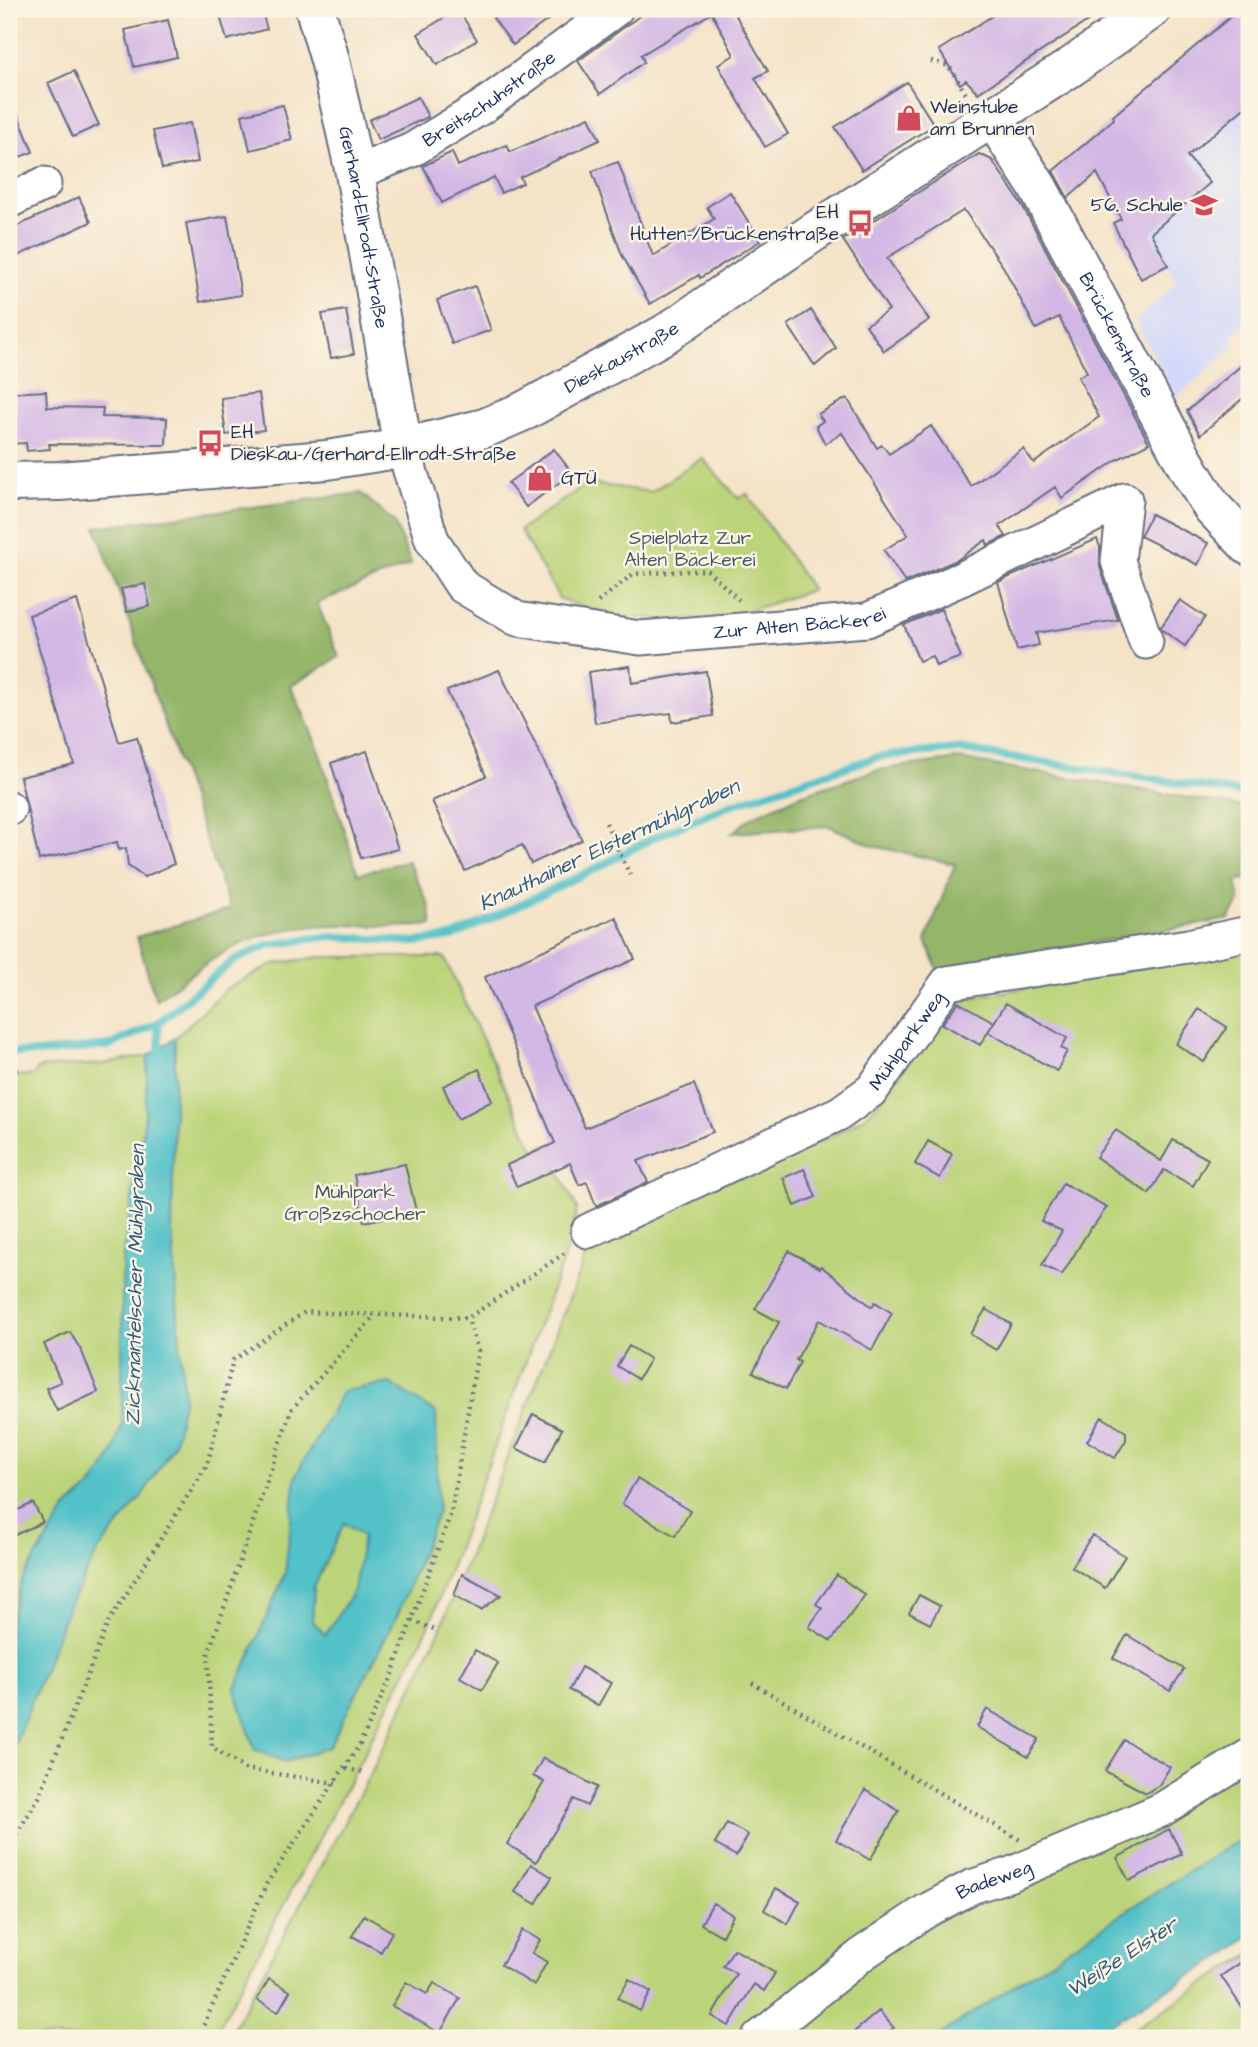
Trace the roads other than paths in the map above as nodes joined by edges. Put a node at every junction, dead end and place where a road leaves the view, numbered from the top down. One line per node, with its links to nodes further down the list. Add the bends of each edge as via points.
1 (315, 9): 5 (main road, Gerhard-Ellrodt-Straße)
2 (616, 9): 5 (street, Breitschuhstraße, via 482,107 412,150)
3 (1152, 9): 4 (main road, Dieskaustraße)
4 (988, 121): 8 (main road, Dieskaustraße, via 665,334 485,428); 10 (main road, Brückenstraße, via 1037,186 1189,470 1212,507)
5 (355, 173): 8 (main road, Gerhard-Ellrodt-Straße)
6 (44, 184): 7 (street)
7 (9, 201)
8 (402, 448): 9 (main road, Dieskaustraße, via 327,460); 11 (street, Zur Alten Bäckerei, via 432,540 462,586 517,620 640,638 867,620 1125,500 1118,561)
9 (9, 482)
10 (1249, 547)
11 (1146, 642)
12 (1249, 933): 13 (street, Mühlparkweg, via 947,983 872,1090 841,1113)
13 (588, 1231)
14 (1249, 1756): 15 (street, Badeweg, via 1161,1810 971,1887 926,1911 865,1952)
15 (759, 2038)

